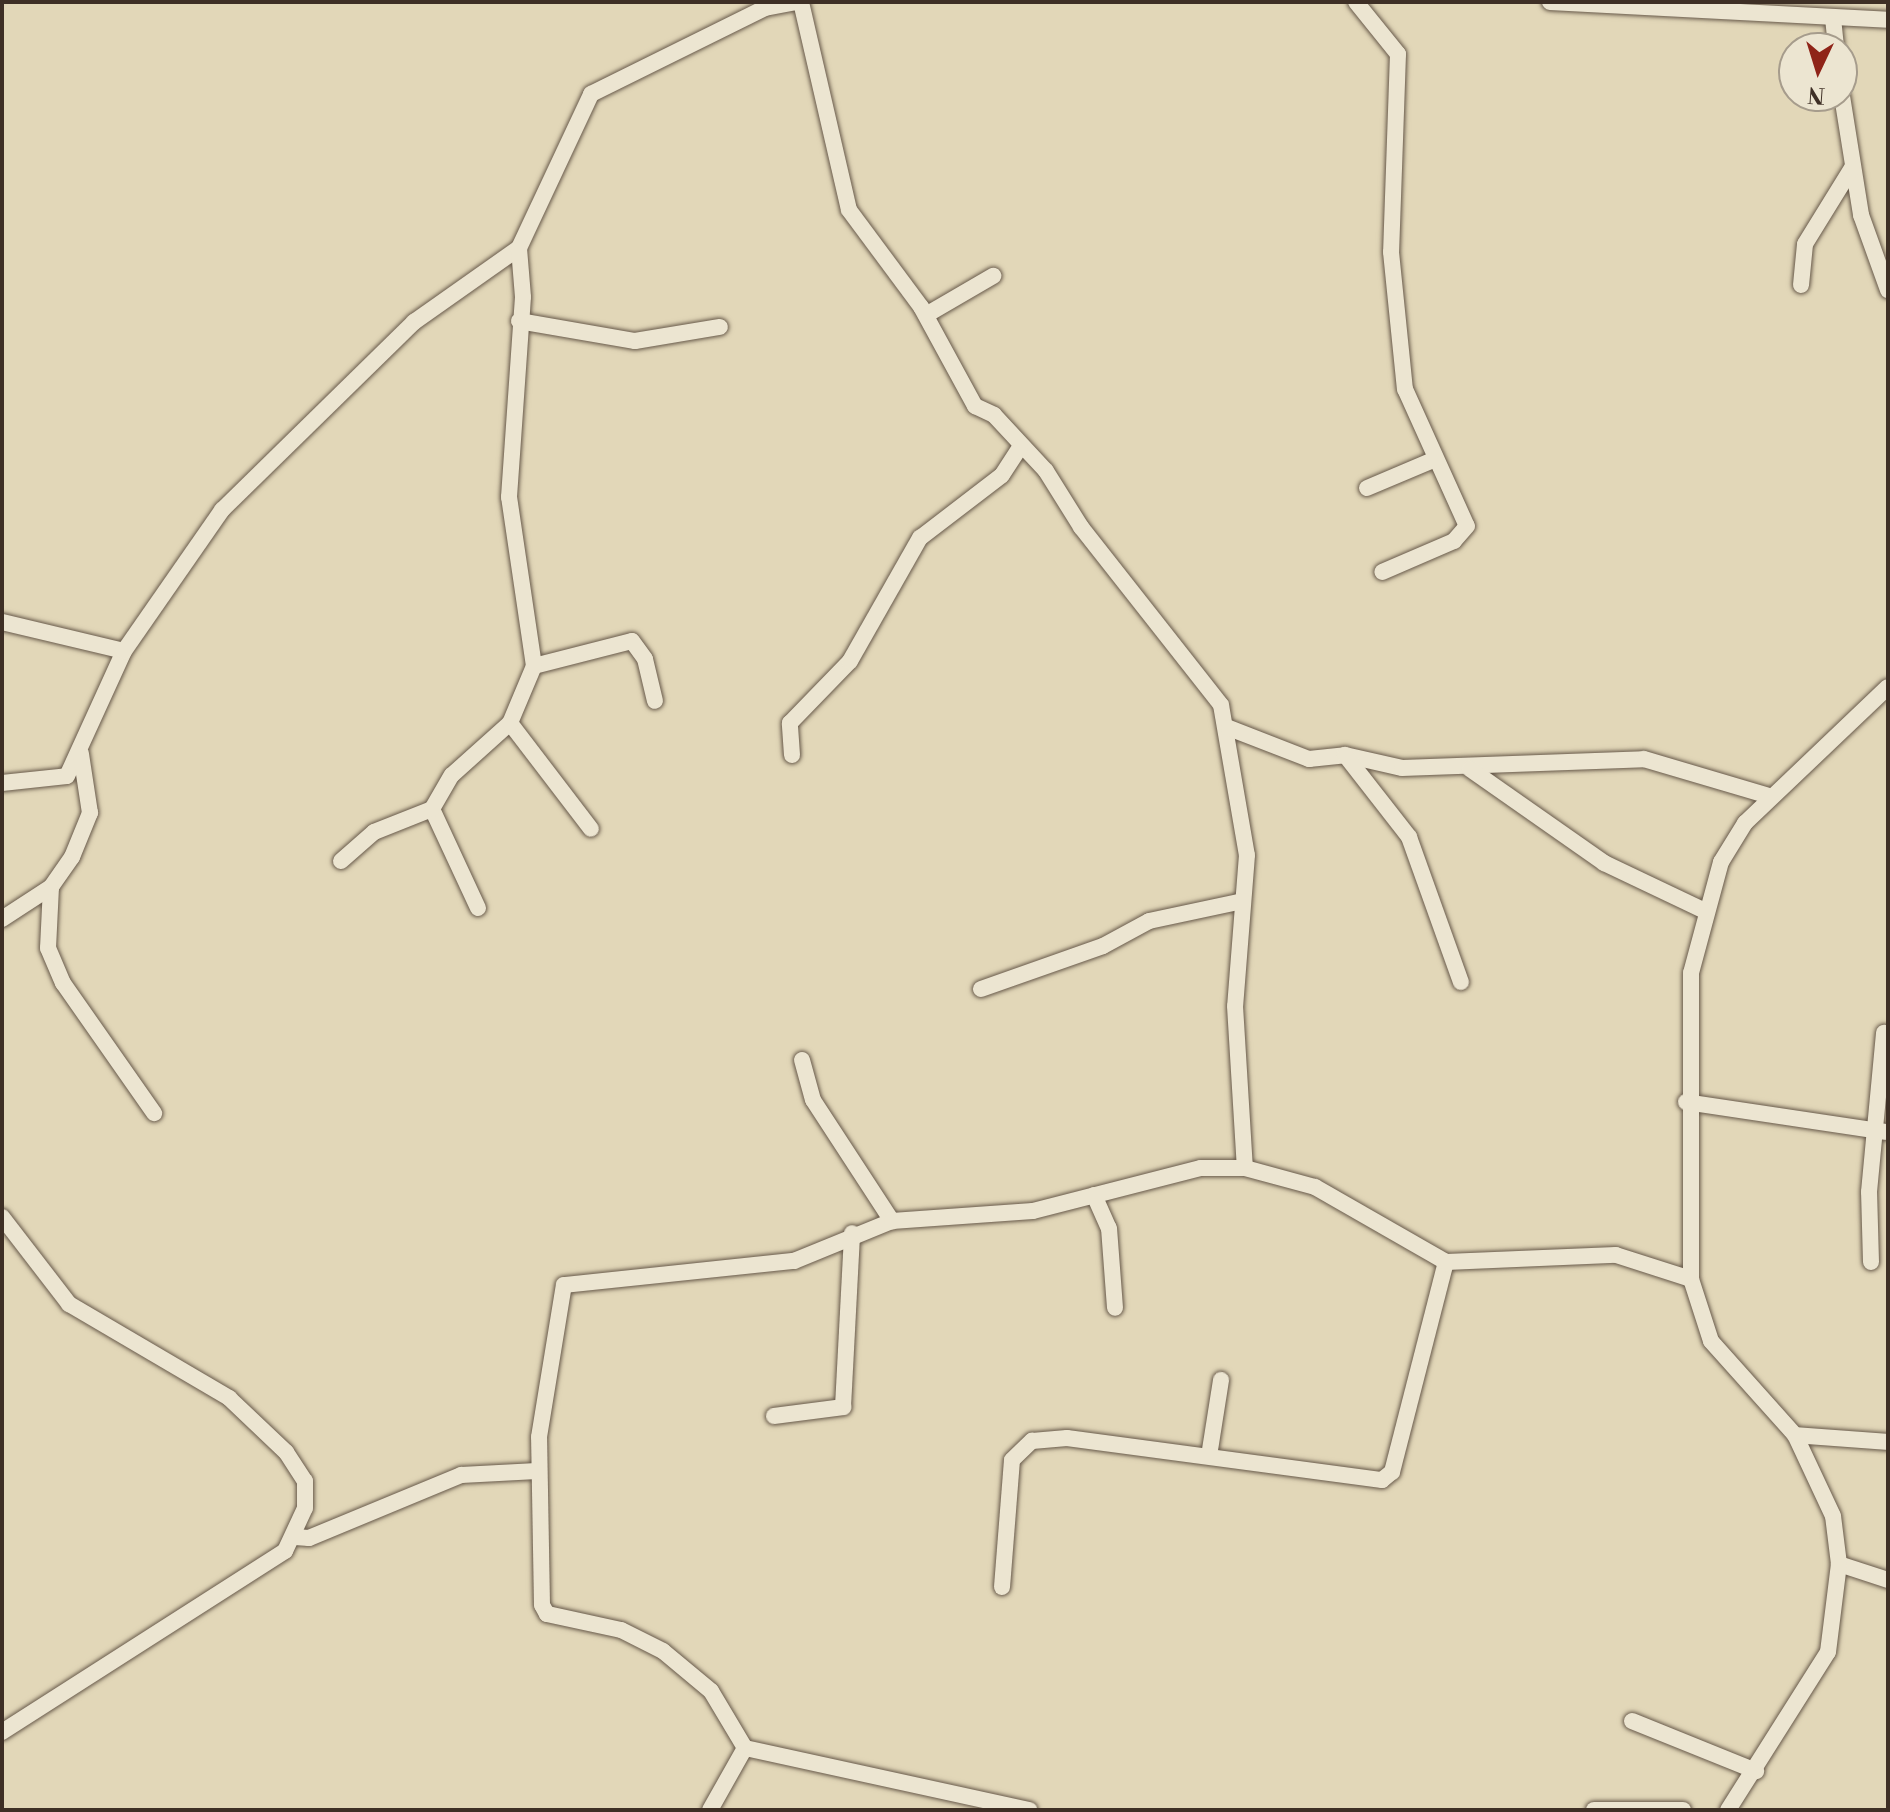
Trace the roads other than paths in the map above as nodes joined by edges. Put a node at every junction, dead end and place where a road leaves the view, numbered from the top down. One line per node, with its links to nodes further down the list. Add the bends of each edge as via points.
1 (798, 2): 9 (street, via 765,8 591,94); 13 (street, via 837,181 849,210)
2 (1356, 2): 17 (street, via 1398,54 1391,252 1405,389)
3 (1550, 2): 4 (street)
4 (1833, 18): 5 (street); 6 (street)
5 (1888, 20)
6 (1834, 32)
7 (1844, 112): 8 (street)
8 (1852, 168): 11 (street, via 1805,244); 12 (street)
9 (519, 248): 14 (street); 21 (street, via 414,322 243,487)
10 (993, 276): 13 (street)
11 (1801, 285)
12 (1888, 290)
13 (926, 315): 16 (street, via 975,406 994,415)
14 (519, 321): 15 (street, via 635,341); 22 (street, via 509,497)
15 (720, 327)
16 (1020, 447): 26 (street, via 1046,471 1081,527 1199,676); 28 (street, via 1002,475 920,538 850,661 790,723)
17 (1431, 461): 18 (street); 19 (street, via 1467,526 1454,541)
18 (1367, 488)
19 (1382, 572)
20 (2, 622): 21 (street)
21 (124, 651): 27 (street)
22 (534, 666): 24 (street, via 632,641 645,659); 25 (street)
23 (1887, 693): 32 (street)
24 (655, 701)
25 (510, 723): 33 (street, via 452,775); 34 (street)
26 (1229, 728): 29 (street, via 1309,759); 37 (street, via 1244,820)
27 (81, 754): 31 (street, via 62,780); 36 (street, via 89,819)
28 (792, 755)
29 (1345, 755): 30 (street, via 1402,768); 41 (street, via 1409,837)
30 (1470, 769): 32 (street, via 1609,755); 39 (street, via 1604,863)
31 (2, 783)
32 (1769, 796): 39 (street, via 1721,862)
33 (432, 809): 35 (street, via 374,832); 38 (street)
34 (591, 829)
35 (341, 861)
36 (51, 887): 40 (street); 46 (street, via 48,948 63,983)
37 (1243, 901): 42 (street, via 1149,921 1103,946); 48 (street, via 1235,1006)
38 (478, 908)
39 (1705, 911): 45 (street, via 1691,973)
40 (2, 919)
41 (1461, 982)
42 (981, 989)
43 (1884, 1033): 47 (street)
44 (802, 1060): 51 (street, via 813,1100)
45 (1686, 1102): 47 (street); 55 (street)
46 (154, 1113)
47 (1883, 1131): 54 (street)
48 (1245, 1168): 49 (street, via 1176,1172); 53 (street, via 1315,1187)
49 (1094, 1195): 51 (street, via 1025,1213); 56 (street, via 1109,1228)
50 (2, 1217): 63 (street, via 69,1304 229,1398 286,1452 305,1481)
51 (892, 1221): 52 (street)
52 (852, 1233): 58 (street, via 841,1410); 62 (street, via 794,1261 564,1285)
53 (1446, 1262): 55 (street, via 1616,1255); 61 (street, via 1392,1472 1382,1480)
54 (1871, 1262)
55 (1691, 1279): 59 (street, via 1711,1341)
56 (1115, 1308)
57 (1221, 1380): 61 (street)
58 (774, 1416)
59 (1795, 1435): 60 (street); 64 (street, via 1833,1516)
60 (1888, 1442)
61 (1209, 1456): 66 (street, via 1067,1438 1021,1445 1012,1460)
62 (537, 1471): 63 (street, via 461,1475 309,1538); 69 (street, via 547,1614 621,1630 663,1651 711,1691)
63 (295, 1537): 68 (street, via 219,1597)
64 (1839, 1564): 65 (street); 70 (street, via 1828,1652)
65 (1888, 1580)
66 (1002, 1587)
67 (1632, 1721): 70 (street)
68 (2, 1732)
69 (745, 1748): 71 (street); 72 (street)
70 (1756, 1771): 75 (street)
71 (710, 1810)
72 (1029, 1810)
73 (1594, 1810): 74 (street)
74 (1683, 1810)
75 (1728, 1810)

